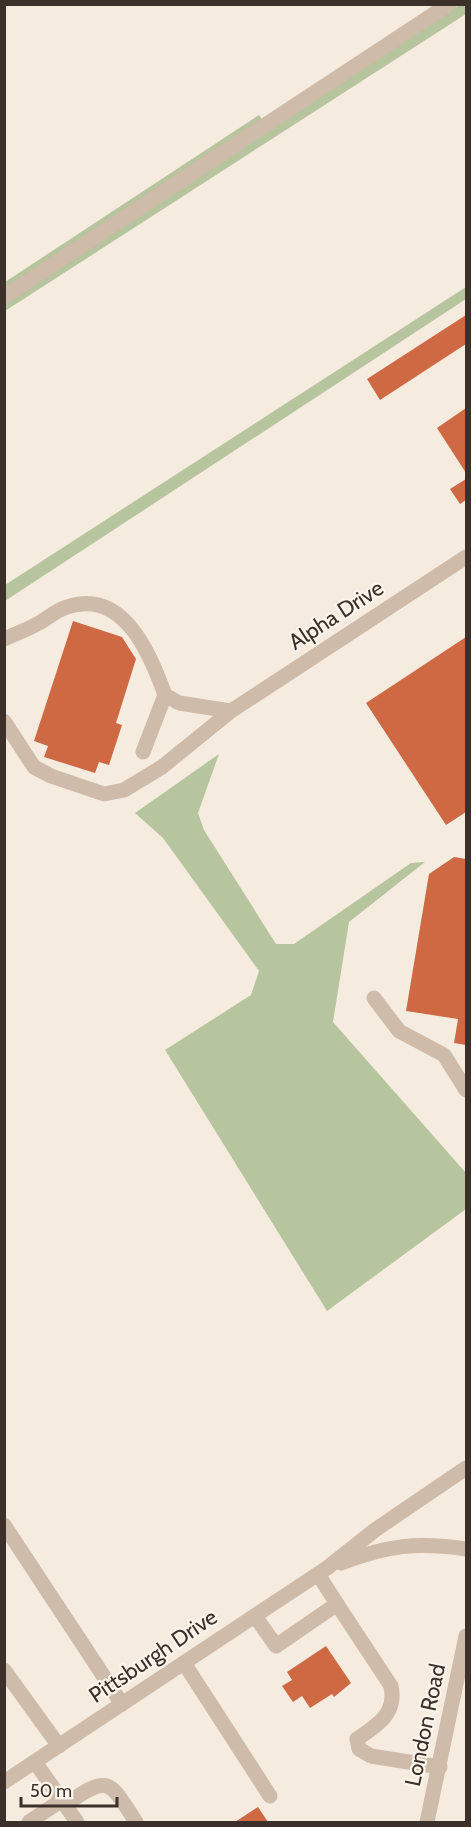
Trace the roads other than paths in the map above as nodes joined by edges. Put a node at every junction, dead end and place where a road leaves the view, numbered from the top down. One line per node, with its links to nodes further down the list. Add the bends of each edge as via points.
1 (449, 4): 2 (street)
2 (4, 297)
3 (466, 557): 6 (street, Alpha Drive)
4 (4, 639): 5 (street, via 66,607 90,602 110,607 129,623 154,664)
5 (165, 695): 6 (street, via 180,703); 8 (street)
6 (231, 711): 7 (street, Alpha Drive, via 162,767 124,790 104,794 34,767)
7 (4, 721)
8 (143, 752)
9 (374, 998): 10 (street, via 399,1031 444,1054)
10 (466, 1090)
11 (466, 1468): 14 (street, Pittsburgh Drive)
12 (4, 1526): 22 (street)
13 (466, 1549): 14 (street, Pittsburgh Drive, via 399,1545)
14 (322, 1571): 15 (street); 16 (street, Pittsburgh Drive)
15 (338, 1604): 16 (street, via 276,1646); 25 (street, via 391,1686 393,1697 392,1708 381,1722 357,1739 359,1749 371,1756)
16 (255, 1616): 18 (street, Pittsburgh Drive)
17 (466, 1636): 25 (street, London Road)
18 (184, 1663): 22 (street, Pittsburgh Drive); 27 (street)
19 (4, 1670): 20 (street)
20 (18, 1689): 21 (street); 23 (street)
21 (4, 1698)
22 (122, 1704): 23 (street, Pittsburgh Drive)
23 (59, 1746): 24 (street, Pittsburgh Drive)
24 (35, 1761): 26 (street, Pittsburgh Drive); 28 (street)
25 (440, 1767): 32 (street, London Road)
26 (4, 1782)
27 (270, 1797)
28 (63, 1803): 29 (street); 30 (street); 31 (street, via 103,1785 114,1788)
29 (28, 1822)
30 (77, 1822)
31 (136, 1822)
32 (427, 1822)

